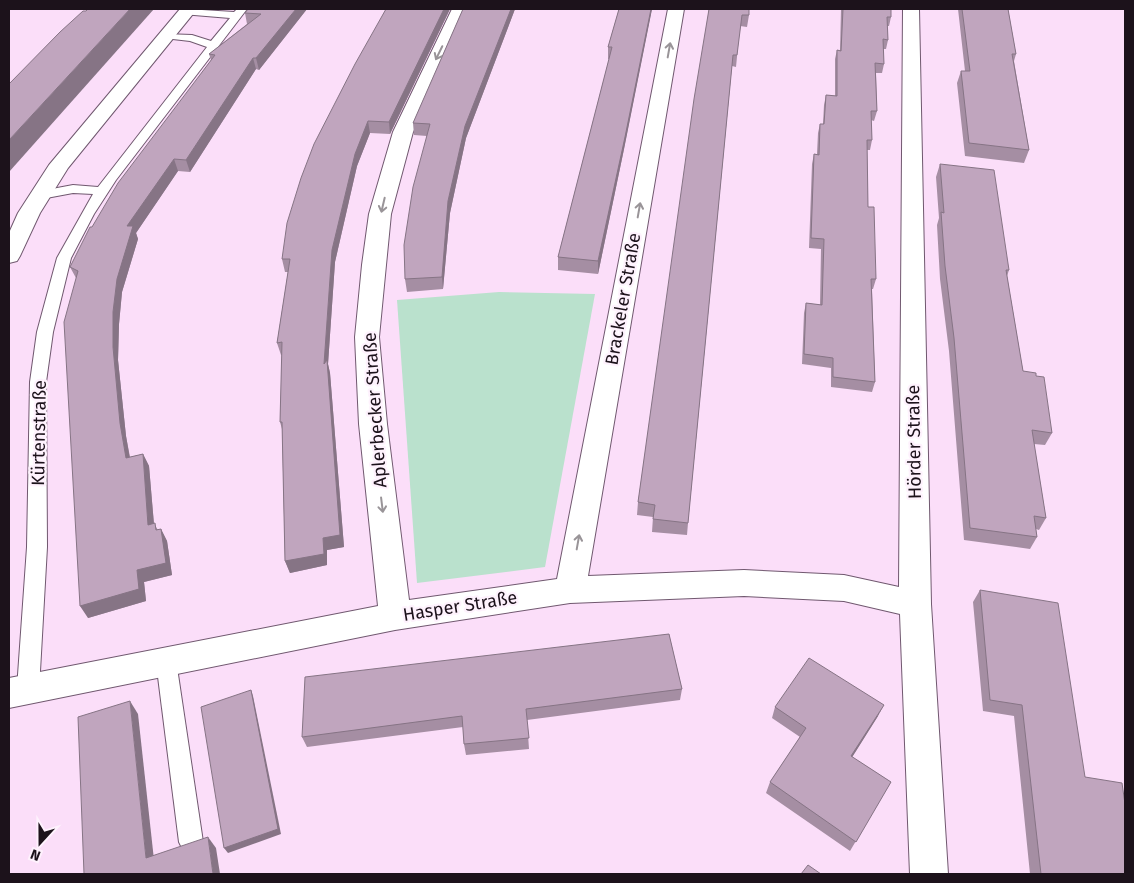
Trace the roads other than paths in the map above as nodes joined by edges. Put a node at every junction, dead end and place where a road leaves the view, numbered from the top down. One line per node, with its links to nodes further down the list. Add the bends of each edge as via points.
1 (460, 9): 13 (street, Aplerbecker Straße, one-way to 13, via 402,132 380,214 374,265 367,337 373,424)
2 (676, 9): 11 (street, Brackeler Straße, one-way to 2)
3 (911, 9): 12 (street, Hörder Straße)
4 (188, 11): 5 (lane, Kürtenstraße); 6 (street, Kürtenstraße)
5 (239, 12): 7 (lane, Kürtenstraße)
6 (168, 36): 7 (lane, via 192,38); 9 (street, Kürtenstraße, via 59,165)
7 (214, 46): 8 (lane, Kürtenstraße)
8 (102, 191): 9 (lane, via 73,190); 15 (lane, Kürtenstraße, via 64,258 44,332 38,382 37,547)
9 (41, 195): 10 (street, Kürtenstraße)
10 (9, 256)
11 (570, 590): 12 (street, Hasper Straße, via 744,583 844,588); 13 (street, Hasper Straße)
12 (915, 604): 17 (street, Hörder Straße)
13 (395, 616): 14 (street, Hasper Straße)
14 (166, 661): 15 (street, Hasper Straße); 16 (lane)
15 (18, 691)
16 (191, 842)
17 (929, 874)

